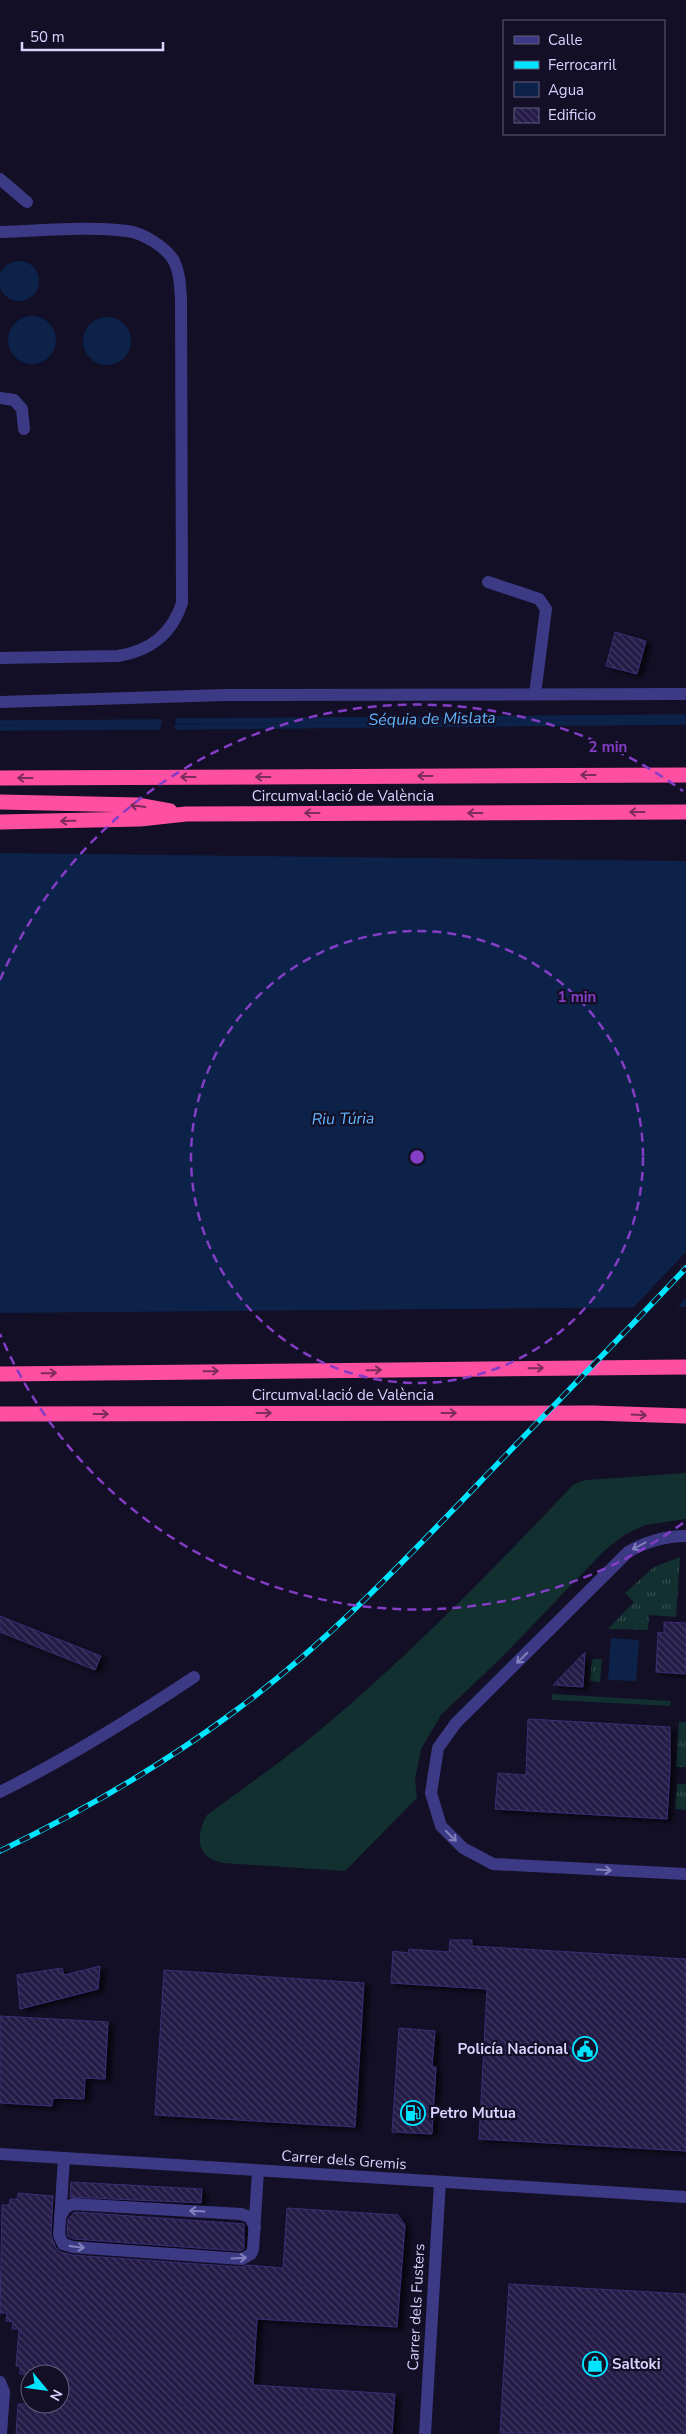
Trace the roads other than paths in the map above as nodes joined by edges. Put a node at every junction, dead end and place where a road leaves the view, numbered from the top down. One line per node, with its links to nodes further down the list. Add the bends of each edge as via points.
1 (0, 179): 2 (street)
2 (27, 202)
3 (0, 232): 7 (street, via 128,231 147,238 173,260 180,277 181,299 182,603 176,621 165,634 150,647 134,654)
4 (0, 398): 5 (street, via 14,400 22,408)
5 (24, 429)
6 (488, 582): 8 (street, via 539,599 546,609)
7 (0, 658)
8 (535, 694): 9 (street); 10 (street, via 225,695)
9 (686, 694)
10 (0, 702)
11 (686, 775): 12 (highway, Circumval·lació de València, one-way to 12)
12 (0, 778)
13 (0, 802): 15 (highway, one-way to 13, via 137,805)
14 (686, 812): 15 (highway, Circumval·lació de València, one-way to 15)
15 (186, 814): 16 (highway, Circumval·lació de València, one-way to 16, via 140,819)
16 (0, 822)
17 (686, 1367): 18 (highway, Circumval·lació de València, one-way to 17)
18 (0, 1374)
19 (0, 1414): 20 (highway, Circumval·lació de València, one-way to 20, via 593,1413)
20 (686, 1416)
21 (686, 1536): 24 (street, one-way to 24, via 665,1536 628,1552 456,1723 438,1748 431,1793 441,1826 463,1848 493,1864)
22 (194, 1677): 23 (street, via 111,1732)
23 (0, 1792)
24 (686, 1874)
25 (0, 2154): 26 (street, Carrer dels Gremis)
26 (64, 2158): 27 (street, Carrer dels Gremis); 30 (street)
27 (258, 2171): 28 (street, Carrer dels Gremis); 31 (street)
28 (440, 2182): 29 (street, Carrer dels Gremis); 34 (street, Carrer dels Fusters)
29 (686, 2197)
30 (60, 2217): 31 (street, one-way to 30, via 246,2215 73,2204 65,2208); 31 (street, one-way to 31, via 60,2240 68,2246 242,2259 251,2254)
31 (255, 2228)
32 (0, 2382): 33 (street, via 4,2392)
33 (1, 2434)
34 (425, 2434)

